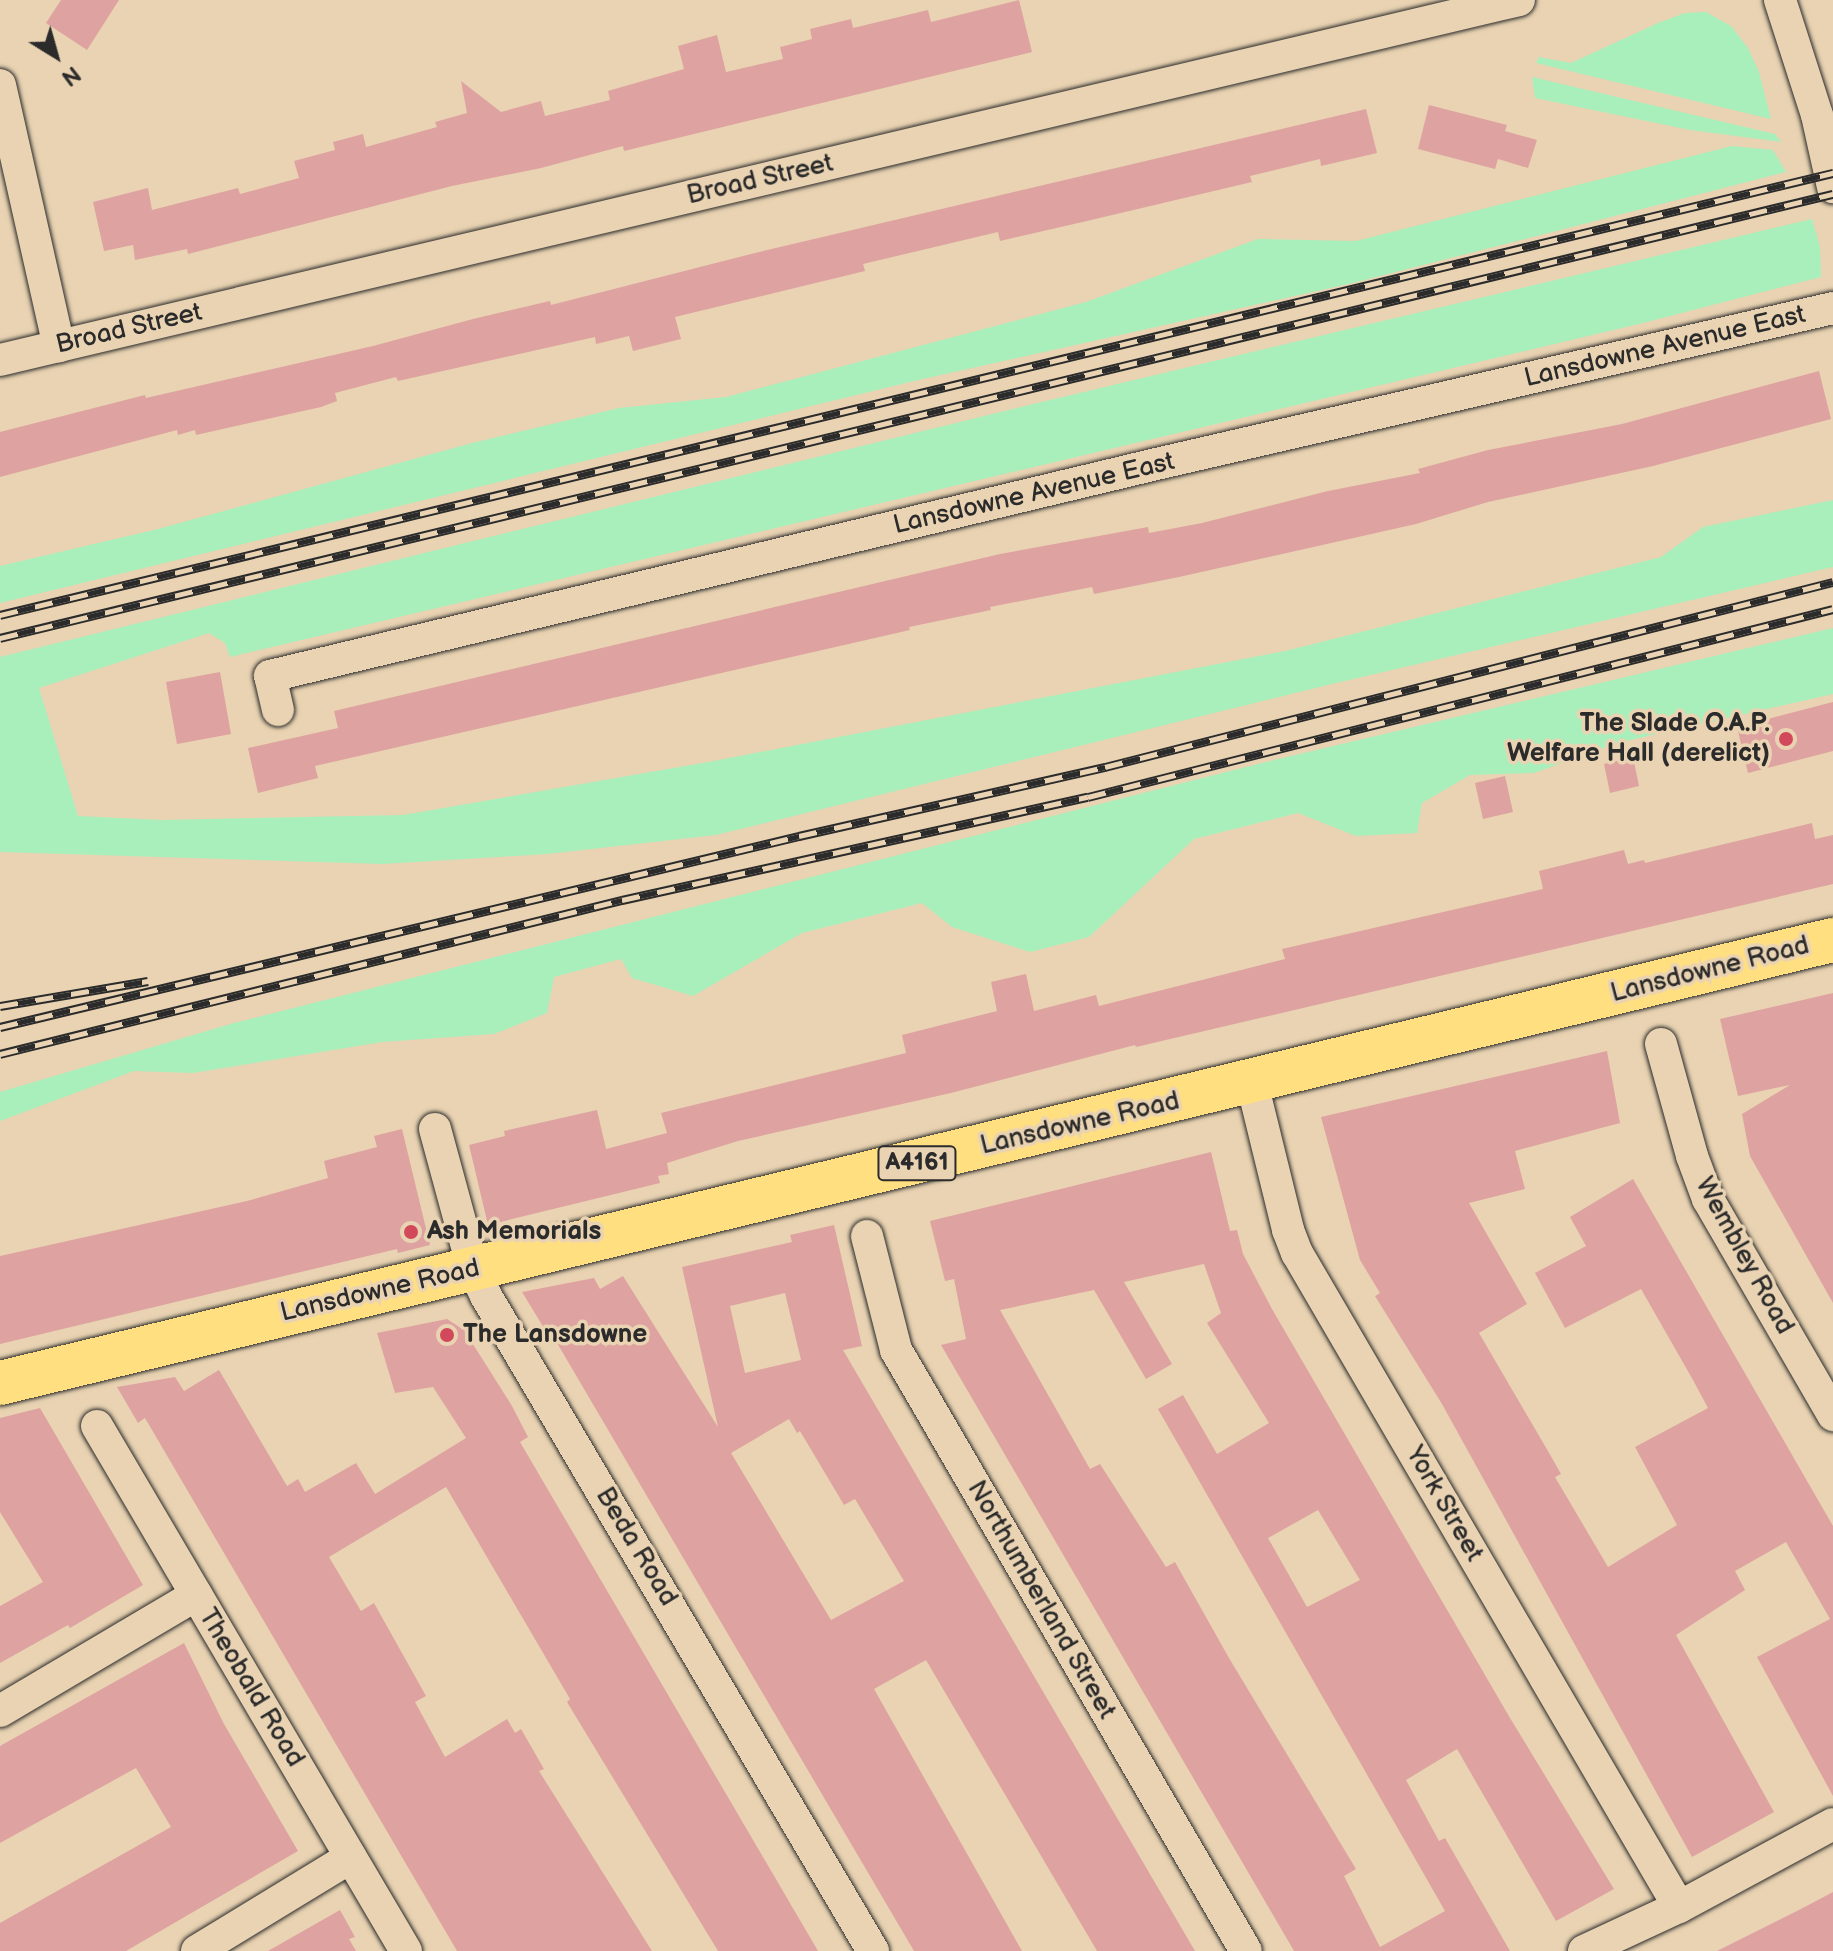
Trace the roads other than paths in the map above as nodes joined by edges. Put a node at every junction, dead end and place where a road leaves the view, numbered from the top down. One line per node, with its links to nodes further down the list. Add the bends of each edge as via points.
1 (1519, 0): 6 (street, Broad Street)
2 (1780, 0): 4 (street, via 1817,115)
3 (0, 85): 6 (street)
4 (1833, 187)
5 (1833, 308): 8 (street, Lansdowne Avenue East, via 270,676)
6 (59, 346): 7 (street, Broad Street)
7 (0, 360)
8 (278, 710)
9 (1833, 940): 11 (main road, Lansdowne Road / A4161)
10 (1661, 1044): 16 (street, Wembley Road, via 1708,1199)
11 (1252, 1083): 14 (main road, Lansdowne Road / A4161); 22 (street, York Street, via 1297,1253)
12 (435, 1129): 14 (street, Beda Road)
13 (867, 1236): 26 (street, Northumberland Street, via 896,1350)
14 (473, 1269): 15 (main road, Lansdowne Road / A4161); 25 (street, Beda Road)
15 (0, 1383)
16 (1833, 1415)
17 (97, 1426): 18 (street, Theobald Road)
18 (196, 1595): 19 (street); 21 (street, Theobald Road)
19 (0, 1711)
20 (1833, 1824): 22 (street)
21 (351, 1857): 23 (street); 24 (street, Theobald Road)
22 (1679, 1907): 27 (street)
23 (197, 1951)
24 (406, 1951)
25 (873, 1951)
26 (1246, 1951)
27 (1584, 1951)

